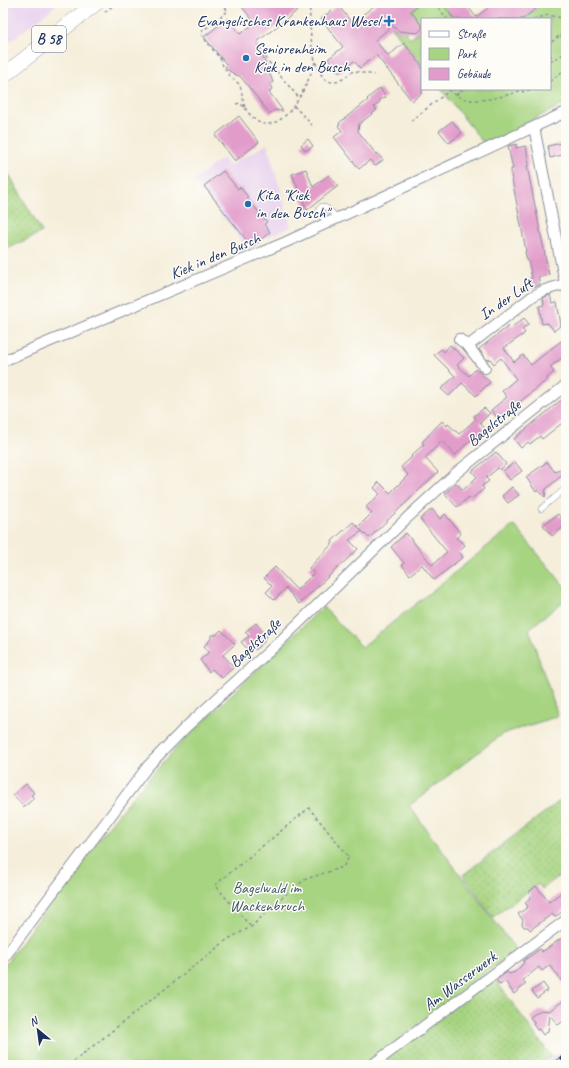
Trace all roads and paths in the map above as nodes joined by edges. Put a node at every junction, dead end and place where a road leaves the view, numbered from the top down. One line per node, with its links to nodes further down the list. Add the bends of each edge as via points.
1 (96, 3): 17 (main road, B 58)
2 (221, 3): 26 (path, via 228,11 200,33 230,76 240,85)
3 (435, 3): 5 (path)
4 (309, 4): 14 (path)
5 (446, 18)
6 (538, 18): 7 (path, via 548,15 566,19 566,31)
7 (561, 35): 8 (path); 10 (path)
8 (551, 42)
9 (261, 46): 23 (path, via 267,60)
10 (566, 53): 12 (path)
11 (551, 56): 12 (path)
12 (554, 60): 13 (path)
13 (551, 61)
14 (315, 62): 16 (path, via 322,78 332,82 341,80 353,71); 23 (path, via 310,79)
15 (566, 67): 18 (path)
16 (374, 75)
17 (3, 76)
18 (551, 80)
19 (449, 90): 22 (path); 28 (path)
20 (462, 90): 22 (path)
21 (522, 90): 22 (path, via 483,100)
22 (456, 95)
23 (299, 98): 25 (path)
24 (236, 104): 26 (path, via 240,103)
25 (294, 106): 26 (path, via 269,124 258,122); 29 (path)
26 (244, 108)
27 (566, 112): 30 (street, Kiek in den Busch)
28 (411, 121)
29 (312, 125)
30 (534, 127): 31 (street, Kiek in den Busch); 33 (street, In der Luft)
31 (338, 218): 32 (street, Kiek in den Busch); 32 (lane, via 322,206 318,213)
32 (328, 223): 36 (street, Kiek in den Busch)
33 (566, 286): 35 (street, In der Luft, via 545,290 533,296)
34 (459, 339): 35 (street)
35 (468, 346): 37 (street)
36 (3, 361)
37 (485, 368)
38 (566, 385): 43 (street, Bagelstraße, via 456,473 186,727 148,766)
39 (566, 488): 40 (lane)
40 (541, 509)
41 (566, 920): 45 (street, Am Wasserwerk)
42 (251, 927): 42 (path, via 290,890 306,879 343,867 349,857 309,808 215,885); 44 (path, via 228,940)
43 (3, 959)
44 (69, 1065)
45 (372, 1065)

